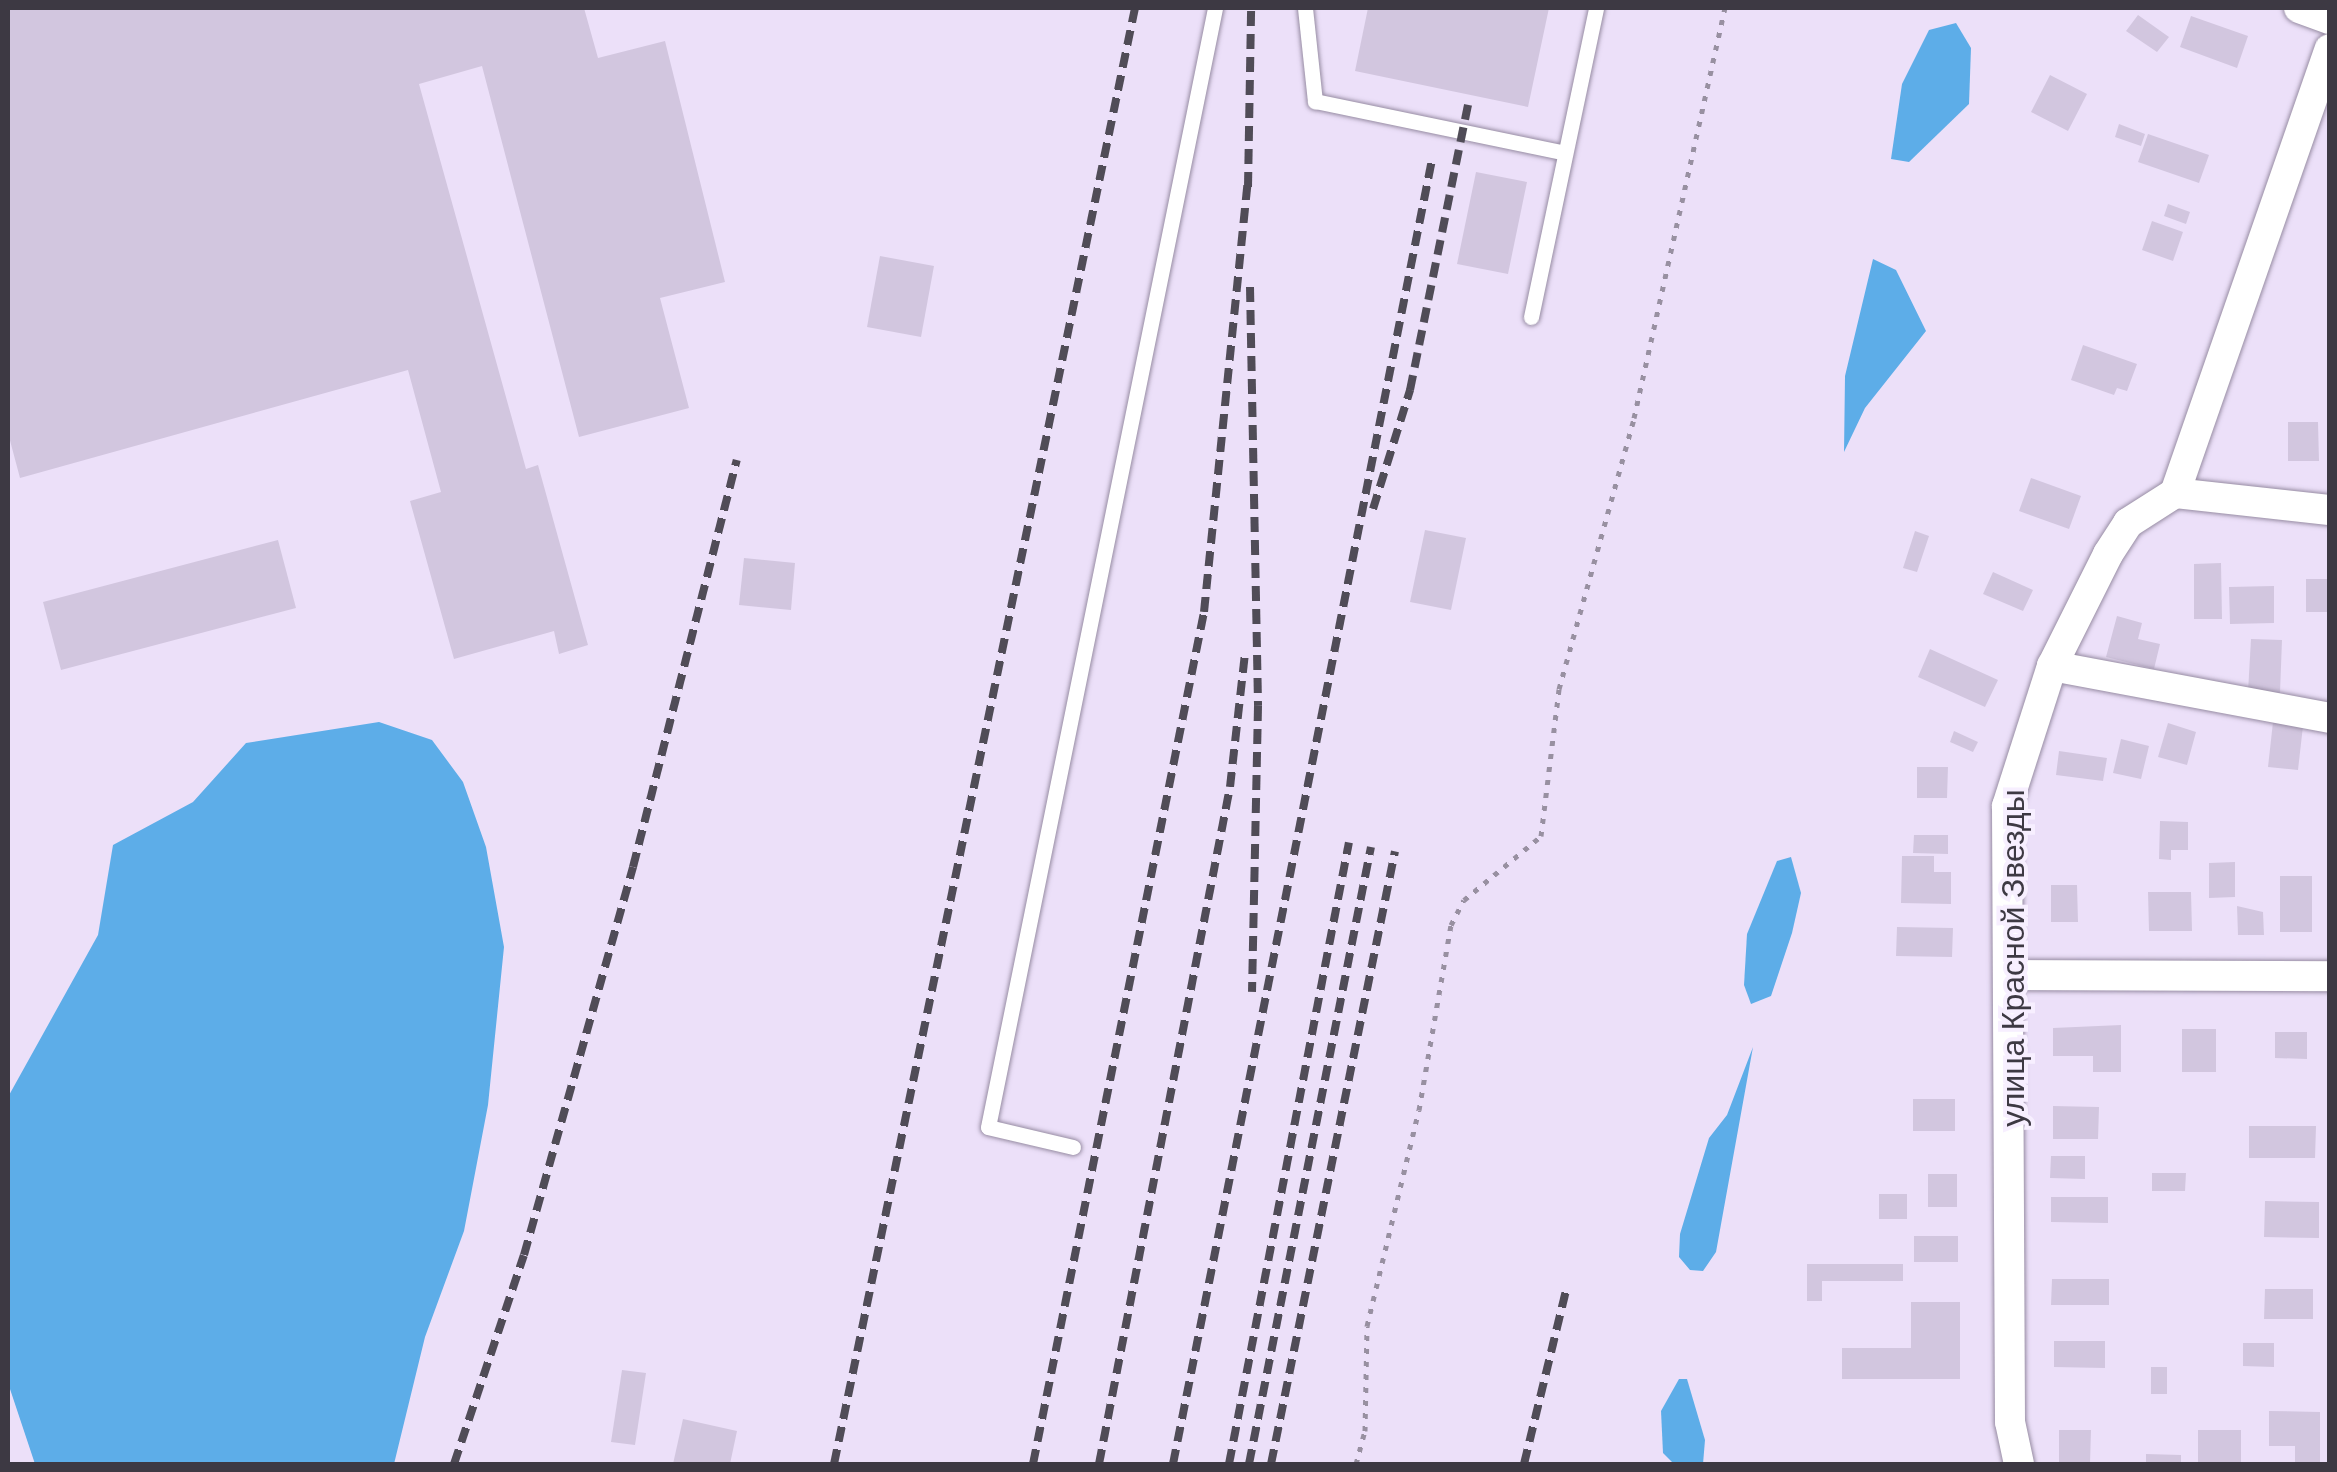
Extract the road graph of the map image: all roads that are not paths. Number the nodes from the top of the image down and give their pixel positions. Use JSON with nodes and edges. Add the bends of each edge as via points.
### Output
{"nodes":[{"id":1,"x":1215,"y":8,"type":"edge"},
{"id":2,"x":1305,"y":8,"type":"edge"},
{"id":3,"x":1596,"y":8,"type":"edge"},
{"id":4,"x":2299,"y":8,"type":"edge"},
{"id":5,"x":2330,"y":19,"type":"edge"},
{"id":6,"x":2330,"y":48,"type":"edge"},
{"id":7,"x":1565,"y":153,"type":"junction"},
{"id":8,"x":1531,"y":317,"type":"dead end"},
{"id":9,"x":2175,"y":493,"type":"junction"},
{"id":10,"x":2330,"y":510,"type":"edge"},
{"id":11,"x":2052,"y":666,"type":"junction"},
{"id":12,"x":2330,"y":718,"type":"edge"},
{"id":13,"x":2013,"y":975,"type":"junction"},
{"id":14,"x":2330,"y":976,"type":"edge"},
{"id":15,"x":1073,"y":1147,"type":"dead end"},
{"id":16,"x":2020,"y":1464,"type":"edge"}],
"edges":[{"from":1,"to":15,"type":"lane","via":[[988,1127]]},
{"from":2,"to":7,"type":"lane","via":[[1316,101]]},
{"from":3,"to":7,"type":"lane"},
{"from":4,"to":5,"type":"street"},
{"from":6,"to":9,"type":"street"},
{"from":7,"to":8,"type":"lane"},
{"from":9,"to":10,"type":"street"},
{"from":9,"to":11,"type":"street","name":"улица Красной Звезды","via":[[2128,523]]},
{"from":11,"to":12,"type":"street"},
{"from":11,"to":13,"type":"street","name":"улица Красной Звезды","via":[[2007,806]]},
{"from":13,"to":14,"type":"street"},
{"from":13,"to":16,"type":"street","name":"улица Красной Звезды","via":[[2010,1422]]}]}
